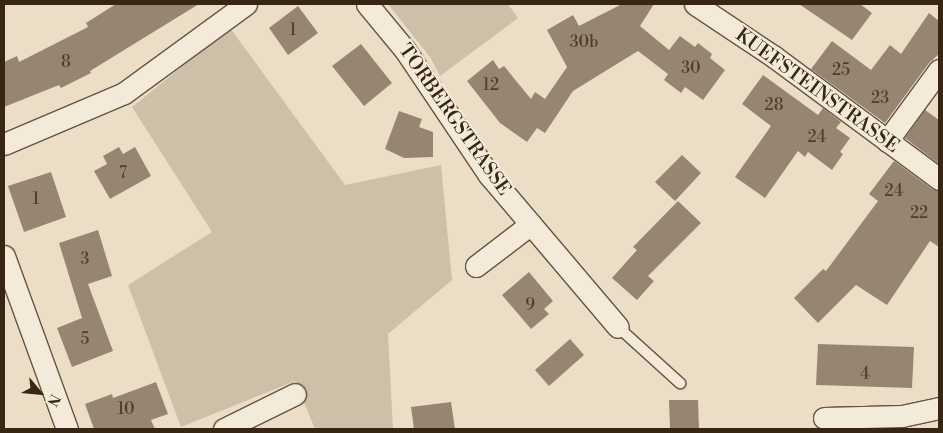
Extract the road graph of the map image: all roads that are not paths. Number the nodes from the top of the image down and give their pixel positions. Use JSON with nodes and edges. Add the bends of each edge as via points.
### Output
{"nodes":[{"id":1,"x":246,"y":4,"type":"edge"},
{"id":2,"x":367,"y":4,"type":"edge"},
{"id":3,"x":695,"y":4,"type":"edge"},
{"id":4,"x":939,"y":70,"type":"edge"},
{"id":5,"x":887,"y":141,"type":"junction"},
{"id":6,"x":4,"y":144,"type":"edge"},
{"id":7,"x":939,"y":180,"type":"edge"},
{"id":8,"x":531,"y":224,"type":"junction"},
{"id":9,"x":4,"y":256,"type":"edge"},
{"id":10,"x":476,"y":266,"type":"dead end"},
{"id":11,"x":618,"y":327,"type":"joint"},
{"id":12,"x":680,"y":383,"type":"dead end"},
{"id":13,"x":295,"y":394,"type":"dead end"},
{"id":14,"x":939,"y":408,"type":"edge"},
{"id":15,"x":824,"y":418,"type":"dead end"},
{"id":16,"x":67,"y":429,"type":"edge"},
{"id":17,"x":224,"y":429,"type":"edge"}],
"edges":[{"from":1,"to":6,"type":"street","via":[[124,93]]},
{"from":2,"to":8,"type":"street","name":"TORBERGSTRASSE","via":[[405,50],[489,175]]},
{"from":3,"to":5,"type":"street","name":"KUEFSTEINSTRASSE","via":[[773,56]]},
{"from":4,"to":5,"type":"street"},
{"from":5,"to":7,"type":"street","name":"KUEFSTEINSTRASSE"},
{"from":8,"to":10,"type":"street"},
{"from":8,"to":11,"type":"street","name":"TORBERGSTRASSE"},
{"from":9,"to":16,"type":"street"},
{"from":11,"to":12,"type":"lane"},
{"from":13,"to":17,"type":"street"},
{"from":14,"to":15,"type":"street","via":[[902,416]]}]}
